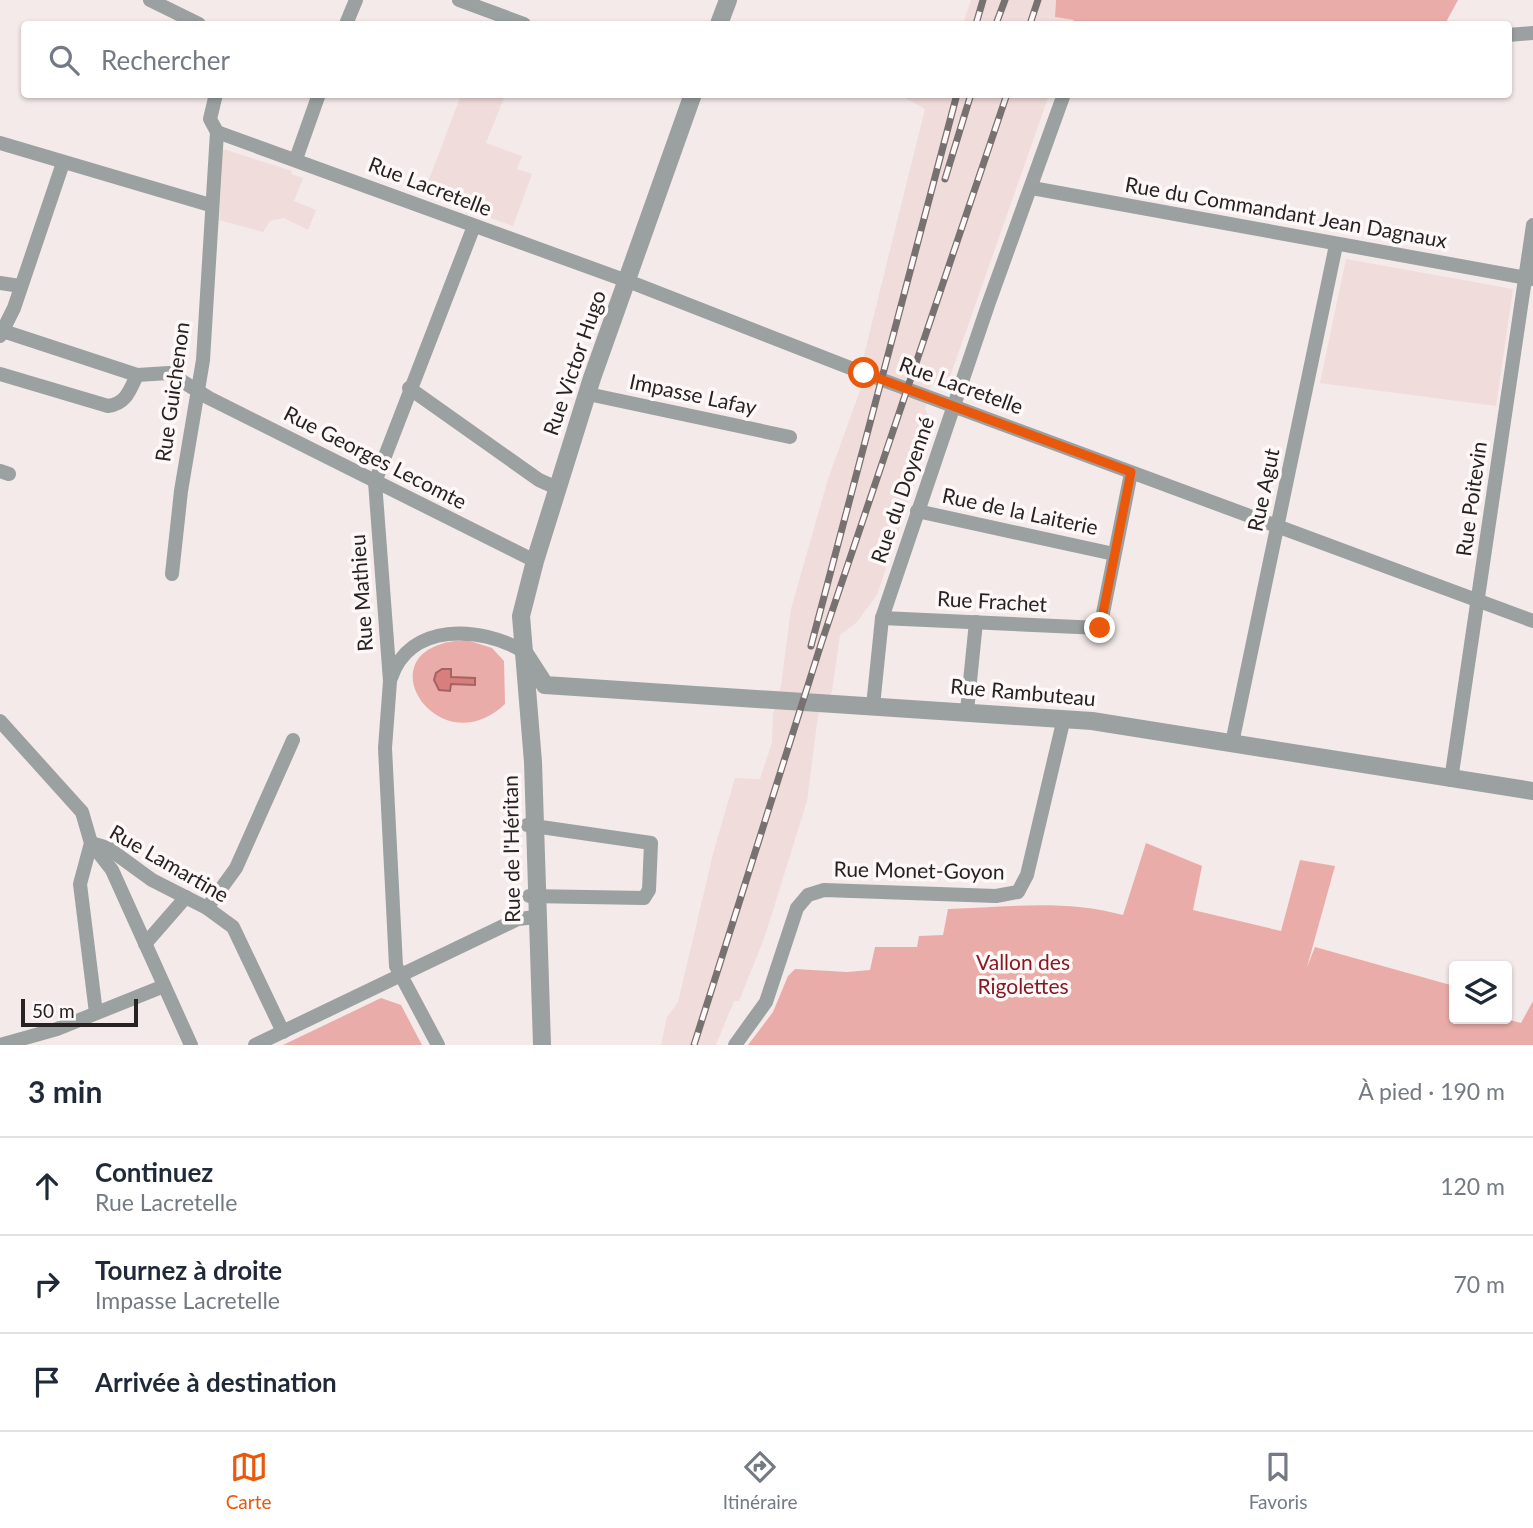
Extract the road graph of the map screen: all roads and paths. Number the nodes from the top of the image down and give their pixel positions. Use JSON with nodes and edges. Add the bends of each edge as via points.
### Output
{"nodes":[{"id":1,"x":356,"y":0,"type":"edge"},
{"id":2,"x":459,"y":0,"type":"edge"},
{"id":3,"x":728,"y":0,"type":"edge"},
{"id":4,"x":150,"y":1,"type":"edge"},
{"id":5,"x":193,"y":21,"type":"edge"},
{"id":6,"x":347,"y":21,"type":"edge"},
{"id":7,"x":516,"y":21,"type":"edge"},
{"id":8,"x":720,"y":21,"type":"edge"},
{"id":9,"x":1533,"y":33,"type":"edge"},
{"id":10,"x":1512,"y":35,"type":"edge"},
{"id":11,"x":215,"y":98,"type":"edge"},
{"id":12,"x":318,"y":98,"type":"edge"},
{"id":13,"x":692,"y":98,"type":"edge"},
{"id":14,"x":1063,"y":98,"type":"edge"},
{"id":15,"x":217,"y":132,"type":"junction"},
{"id":16,"x":0,"y":143,"type":"edge"},
{"id":17,"x":296,"y":159,"type":"junction"},
{"id":18,"x":63,"y":163,"type":"junction"},
{"id":19,"x":1032,"y":188,"type":"junction"},
{"id":20,"x":210,"y":205,"type":"junction"},
{"id":21,"x":1533,"y":225,"type":"edge"},
{"id":22,"x":474,"y":226,"type":"junction"},
{"id":23,"x":1336,"y":245,"type":"junction"},
{"id":24,"x":1529,"y":278,"type":"edge"},
{"id":25,"x":627,"y":281,"type":"junction"},
{"id":26,"x":0,"y":283,"type":"edge"},
{"id":27,"x":20,"y":286,"type":"junction"},
{"id":28,"x":1,"y":333,"type":"edge"},
{"id":29,"x":0,"y":374,"type":"edge"},
{"id":30,"x":137,"y":375,"type":"junction"},
{"id":31,"x":409,"y":388,"type":"junction"},
{"id":32,"x":198,"y":391,"type":"junction"},
{"id":33,"x":588,"y":394,"type":"junction"},
{"id":34,"x":954,"y":406,"type":"junction"},
{"id":35,"x":790,"y":437,"type":"dead end"},
{"id":36,"x":1131,"y":472,"type":"junction"},
{"id":37,"x":375,"y":482,"type":"junction"},
{"id":38,"x":557,"y":488,"type":"junction"},
{"id":39,"x":918,"y":512,"type":"junction"},
{"id":40,"x":1279,"y":525,"type":"junction"},
{"id":41,"x":1114,"y":554,"type":"junction"},
{"id":42,"x":535,"y":561,"type":"junction"},
{"id":43,"x":172,"y":574,"type":"dead end"},
{"id":44,"x":1478,"y":600,"type":"junction"},
{"id":45,"x":883,"y":618,"type":"junction"},
{"id":46,"x":1533,"y":621,"type":"edge"},
{"id":47,"x":976,"y":622,"type":"junction"},
{"id":48,"x":523,"y":651,"type":"junction"},
{"id":49,"x":390,"y":681,"type":"junction"},
{"id":50,"x":873,"y":706,"type":"junction"},
{"id":51,"x":967,"y":711,"type":"junction"},
{"id":52,"x":398,"y":718,"type":"dead end"},
{"id":53,"x":1063,"y":719,"type":"junction"},
{"id":54,"x":0,"y":721,"type":"edge"},
{"id":55,"x":293,"y":740,"type":"dead end"},
{"id":56,"x":1232,"y":743,"type":"junction"},
{"id":57,"x":1451,"y":780,"type":"junction"},
{"id":58,"x":1533,"y":791,"type":"edge"},
{"id":59,"x":530,"y":826,"type":"junction"},
{"id":60,"x":91,"y":843,"type":"junction"},
{"id":61,"x":532,"y":896,"type":"junction"},
{"id":62,"x":186,"y":897,"type":"junction"},
{"id":63,"x":207,"y":908,"type":"junction"},
{"id":64,"x":536,"y":916,"type":"junction"},
{"id":65,"x":145,"y":944,"type":"junction"},
{"id":66,"x":400,"y":974,"type":"junction"},
{"id":67,"x":164,"y":986,"type":"junction"},
{"id":68,"x":96,"y":1013,"type":"junction"},
{"id":69,"x":283,"y":1032,"type":"junction"},
{"id":70,"x":25,"y":1043,"type":"edge"},
{"id":71,"x":0,"y":1045,"type":"edge"},
{"id":72,"x":191,"y":1045,"type":"edge"},
{"id":73,"x":255,"y":1045,"type":"edge"},
{"id":74,"x":438,"y":1045,"type":"edge"},
{"id":75,"x":542,"y":1045,"type":"edge"},
{"id":76,"x":735,"y":1045,"type":"edge"}],
"edges":[{"from":1,"to":6,"type":"street"},
{"from":2,"to":7,"type":"street"},
{"from":3,"to":8,"type":"street"},
{"from":4,"to":5,"type":"street"},
{"from":9,"to":10,"type":"street"},
{"from":11,"to":15,"type":"street","name":"Rue Guichenon","via":[[210,119]]},
{"from":12,"to":17,"type":"street"},
{"from":13,"to":25,"type":"street","name":"Rue Victor Hugo"},
{"from":14,"to":19,"type":"street","name":"Rue du Doyenné"},
{"from":15,"to":17,"type":"street","name":"Rue Lacretelle"},
{"from":15,"to":20,"type":"street","name":"Rue Guichenon"},
{"from":16,"to":18,"type":"street"},
{"from":17,"to":22,"type":"street","name":"Rue Lacretelle"},
{"from":18,"to":20,"type":"street"},
{"from":18,"to":27,"type":"street"},
{"from":19,"to":23,"type":"street","name":"Rue du Commandant Jean Dagnaux"},
{"from":19,"to":34,"type":"street","name":"Rue du Doyenné"},
{"from":20,"to":32,"type":"street","name":"Rue Guichenon"},
{"from":21,"to":24,"type":"street","name":"Rue Poitevin"},
{"from":22,"to":25,"type":"street","name":"Rue Lacretelle"},
{"from":22,"to":31,"type":"street","name":"Rue Mathieu"},
{"from":23,"to":24,"type":"street","name":"Rue du Commandant Jean Dagnaux"},
{"from":23,"to":40,"type":"street","name":"Rue Agut"},
{"from":24,"to":44,"type":"street","name":"Rue Poitevin"},
{"from":25,"to":33,"type":"street","name":"Rue Victor Hugo"},
{"from":25,"to":34,"type":"street","name":"Rue Lacretelle"},
{"from":26,"to":27,"type":"street"},
{"from":27,"to":28,"type":"street"},
{"from":28,"to":30,"type":"street"},
{"from":29,"to":30,"type":"street","via":[[108,406],[127,397]]},
{"from":30,"to":32,"type":"street","name":"Rue Georges Lecomte","via":[[169,373]]},
{"from":31,"to":37,"type":"street","name":"Rue Mathieu"},
{"from":31,"to":38,"type":"street"},
{"from":32,"to":37,"type":"street","name":"Rue Georges Lecomte"},
{"from":32,"to":43,"type":"street","name":"Rue Guichenon"},
{"from":33,"to":35,"type":"street","name":"Impasse Lafay"},
{"from":33,"to":38,"type":"street","name":"Rue Victor Hugo"},
{"from":34,"to":36,"type":"street","name":"Rue Lacretelle"},
{"from":34,"to":39,"type":"street","name":"Rue du Doyenné"},
{"from":36,"to":40,"type":"street","name":"Rue Lacretelle"},
{"from":36,"to":41,"type":"street"},
{"from":37,"to":42,"type":"street","name":"Rue Georges Lecomte"},
{"from":37,"to":49,"type":"street","name":"Rue Mathieu"},
{"from":38,"to":42,"type":"street","name":"Rue Victor Hugo"},
{"from":39,"to":41,"type":"street","name":"Rue de la Laiterie"},
{"from":39,"to":45,"type":"street","name":"Rue du Doyenné"},
{"from":40,"to":44,"type":"street","name":"Rue Lacretelle"},
{"from":40,"to":56,"type":"street","name":"Rue Agut"},
{"from":41,"to":47,"type":"street","name":"Rue Frachet","via":[[1100,628]]},
{"from":42,"to":48,"type":"street","name":"Rue Victor Hugo","via":[[522,616]]},
{"from":44,"to":46,"type":"street","name":"Rue Lacretelle"},
{"from":44,"to":57,"type":"street","name":"Rue Poitevin"},
{"from":45,"to":47,"type":"street","name":"Rue Frachet"},
{"from":45,"to":50,"type":"street","name":"Rue du Doyenné"},
{"from":47,"to":51,"type":"street"},
{"from":48,"to":49,"type":"street","via":[[492,636],[441,634],[411,646]]},
{"from":48,"to":50,"type":"street","name":"Rue Rambuteau","via":[[545,685]]},
{"from":48,"to":59,"type":"street","name":"Rue de l'Héritan","via":[[531,750]]},
{"from":49,"to":52,"type":"street"},
{"from":49,"to":66,"type":"street","name":"Rue Mathieu","via":[[385,748]]},
{"from":50,"to":51,"type":"street","name":"Rue Rambuteau"},
{"from":51,"to":53,"type":"street","name":"Rue Rambuteau"},
{"from":53,"to":56,"type":"street","name":"Rue Rambuteau"},
{"from":53,"to":76,"type":"street","name":"Rue Monet-Goyon","via":[[1027,875],[1018,892],[996,896],[824,890],[808,895],[797,908],[766,1002]]},
{"from":54,"to":60,"type":"street","name":"Rue Lamartine","via":[[82,812]]},
{"from":55,"to":63,"type":"street","via":[[236,867]]},
{"from":56,"to":57,"type":"street","name":"Rue Rambuteau"},
{"from":57,"to":58,"type":"street","name":"Rue Rambuteau"},
{"from":59,"to":61,"type":"street","name":"Rue de l'Héritan"},
{"from":59,"to":61,"type":"street","via":[[651,843],[645,898]]},
{"from":60,"to":62,"type":"street","name":"Rue Lamartine","via":[[108,848],[152,880]]},
{"from":60,"to":65,"type":"street","via":[[112,870]]},
{"from":60,"to":68,"type":"street","name":"Rue Lamartine","via":[[80,884]]},
{"from":61,"to":64,"type":"street","name":"Rue de l'Héritan"},
{"from":62,"to":63,"type":"street","name":"Rue Lamartine"},
{"from":62,"to":65,"type":"street"},
{"from":63,"to":69,"type":"street","name":"Rue Lamartine","via":[[233,927]]},
{"from":64,"to":66,"type":"street","via":[[518,919]]},
{"from":64,"to":75,"type":"street","name":"Rue de l'Héritan"},
{"from":65,"to":67,"type":"street"},
{"from":66,"to":69,"type":"street"},
{"from":66,"to":74,"type":"street","name":"Rue Mathieu"},
{"from":67,"to":68,"type":"street"},
{"from":67,"to":72,"type":"street"},
{"from":68,"to":70,"type":"street"},
{"from":69,"to":73,"type":"street"},
{"from":70,"to":71,"type":"street"}]}
